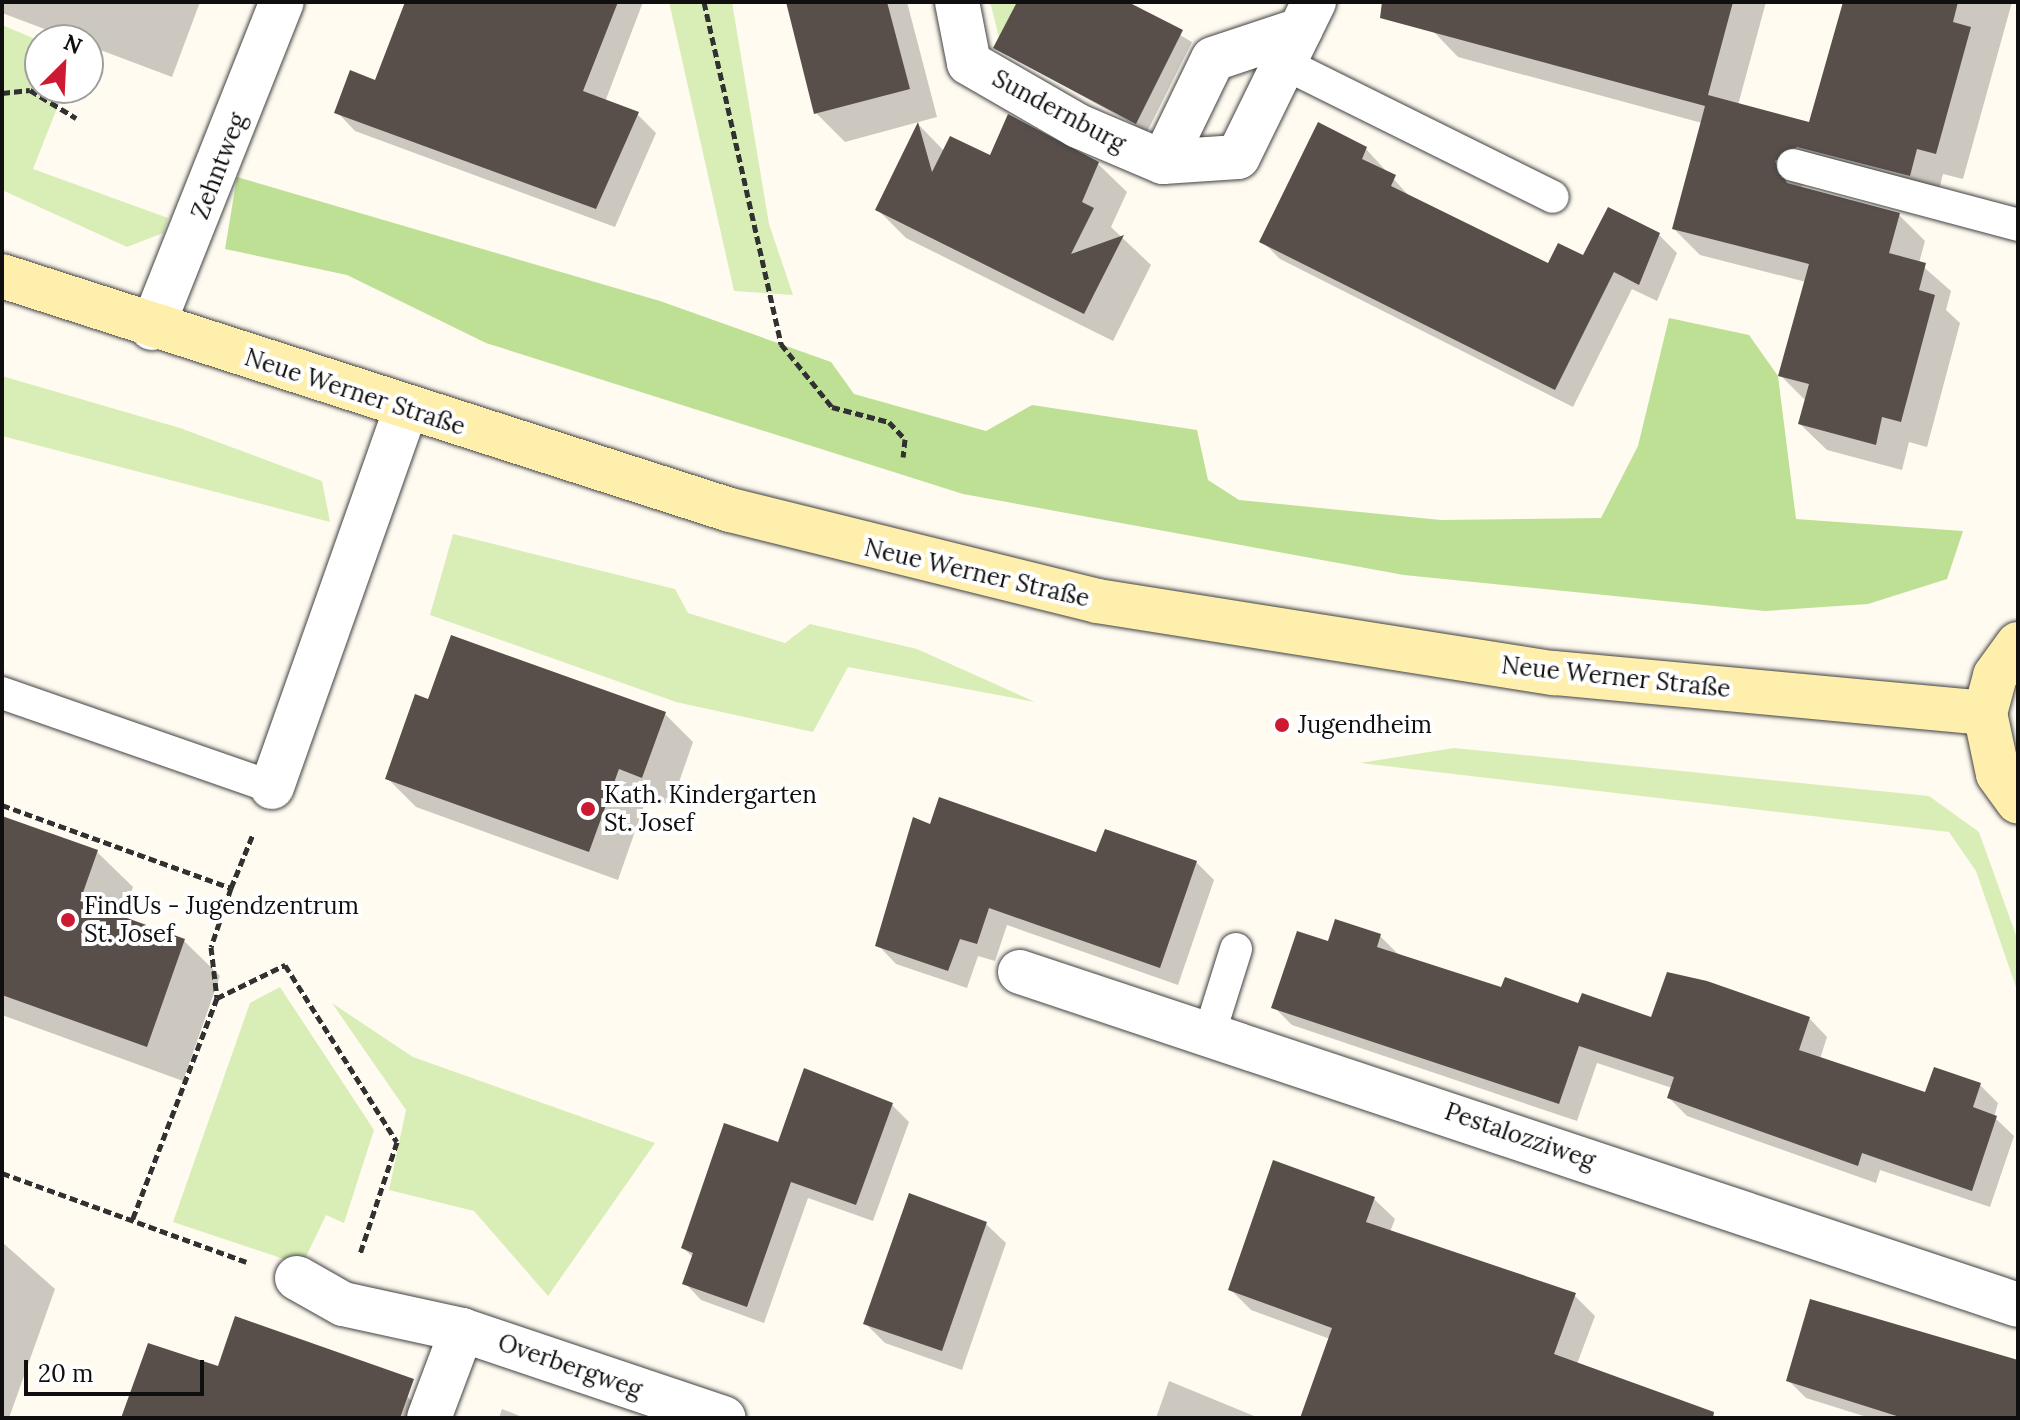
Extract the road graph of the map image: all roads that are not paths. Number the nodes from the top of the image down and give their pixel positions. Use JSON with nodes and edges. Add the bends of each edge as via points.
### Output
{"nodes":[{"id":1,"x":282,"y":2,"type":"edge"},
{"id":2,"x":957,"y":2,"type":"edge"},
{"id":3,"x":1299,"y":32,"type":"edge"},
{"id":4,"x":1163,"y":162,"type":"junction"},
{"id":5,"x":1793,"y":165,"type":"dead end"},
{"id":6,"x":1553,"y":197,"type":"dead end"},
{"id":7,"x":2018,"y":225,"type":"edge"},
{"id":8,"x":2,"y":276,"type":"edge"},
{"id":9,"x":152,"y":328,"type":"junction"},
{"id":10,"x":406,"y":408,"type":"junction"},
{"id":11,"x":2018,"y":644,"type":"edge"},
{"id":12,"x":2,"y":693,"type":"edge"},
{"id":13,"x":1985,"y":713,"type":"junction"},
{"id":14,"x":272,"y":787,"type":"joint"},
{"id":15,"x":2018,"y":802,"type":"edge"},
{"id":16,"x":1236,"y":949,"type":"dead end"},
{"id":17,"x":1020,"y":972,"type":"dead end"},
{"id":18,"x":1210,"y":1032,"type":"junction"},
{"id":19,"x":297,"y":1278,"type":"road end"},
{"id":20,"x":2018,"y":1305,"type":"edge"},
{"id":21,"x":462,"y":1330,"type":"junction"},
{"id":22,"x":429,"y":1418,"type":"edge"},
{"id":23,"x":724,"y":1418,"type":"edge"}],
"edges":[{"from":1,"to":9,"type":"street","name":"Zehntweg"},
{"from":2,"to":4,"type":"street","name":"Sundernburg","via":[[969,63],[1078,126]]},
{"from":3,"to":4,"type":"street","via":[[1213,59]]},
{"from":3,"to":4,"type":"street","name":"Sundernburg","via":[[1238,157]]},
{"from":3,"to":6,"type":"lane"},
{"from":5,"to":7,"type":"lane"},
{"from":8,"to":9,"type":"main road","name":"Neue Werner Straße"},
{"from":9,"to":10,"type":"main road","name":"Neue Werner Straße"},
{"from":10,"to":13,"type":"main road","name":"Neue Werner Straße","via":[[730,510],[1097,601],[1554,673]]},
{"from":10,"to":14,"type":"street"},
{"from":11,"to":13,"type":"main road","via":[[1995,676]]},
{"from":12,"to":14,"type":"lane"},
{"from":13,"to":15,"type":"main road","via":[[1998,774]]},
{"from":16,"to":18,"type":"lane"},
{"from":17,"to":18,"type":"street","name":"Pestalozziweg"},
{"from":18,"to":20,"type":"street","name":"Pestalozziweg"},
{"from":19,"to":21,"type":"street","name":"Overbergweg","via":[[343,1304]]},
{"from":21,"to":22,"type":"street"},
{"from":21,"to":23,"type":"street","name":"Overbergweg"}]}
